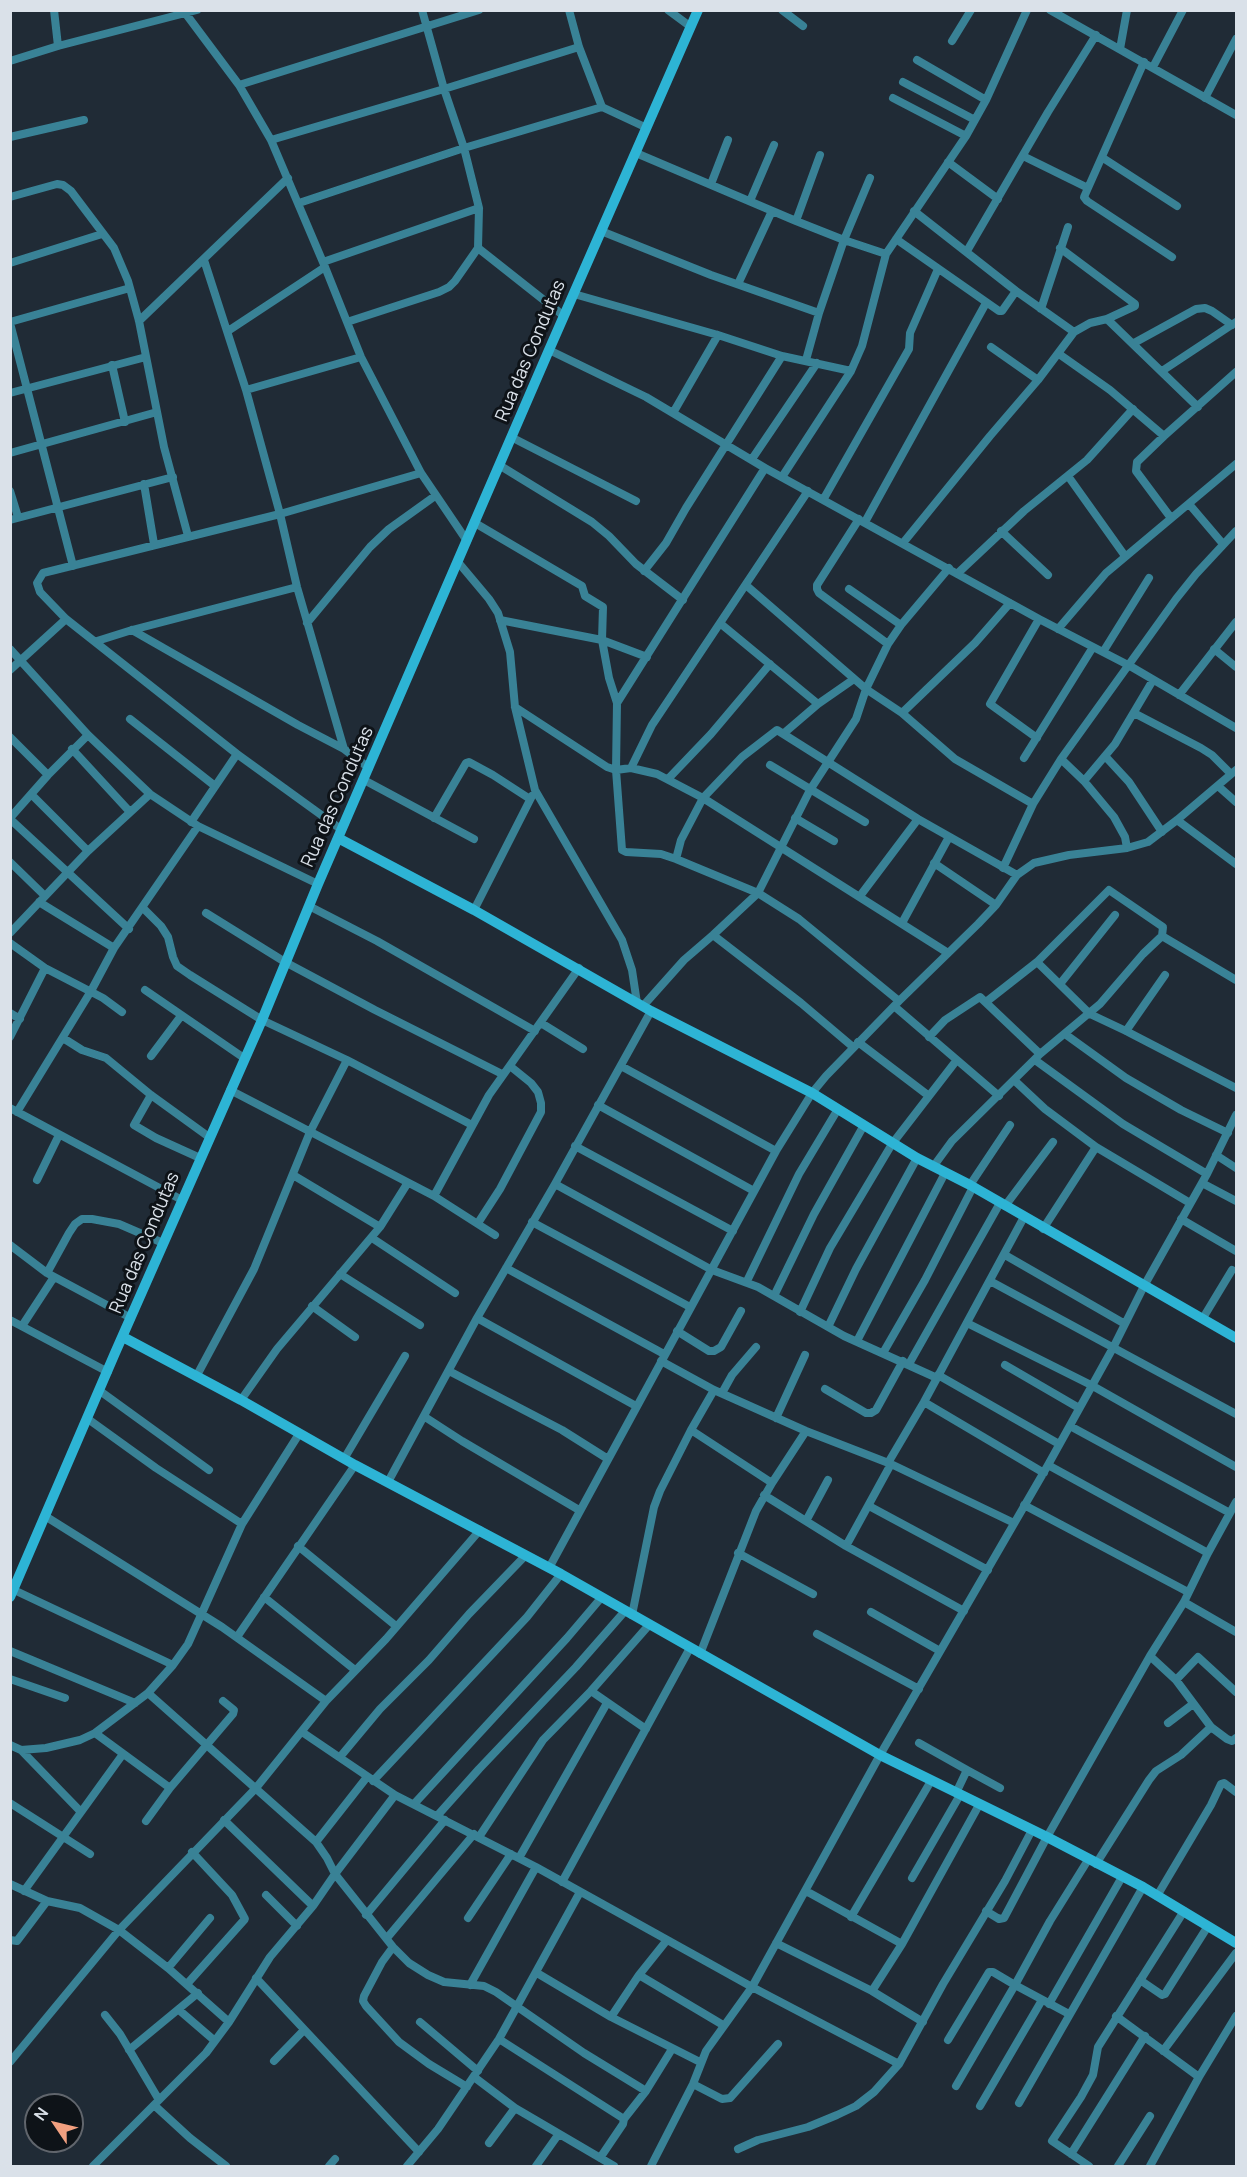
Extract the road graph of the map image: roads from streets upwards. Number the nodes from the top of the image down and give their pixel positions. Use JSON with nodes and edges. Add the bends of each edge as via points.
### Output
{"nodes":[{"id":1,"x":54,"y":10,"type":"edge"},
{"id":2,"x":160,"y":10,"type":"edge"},
{"id":3,"x":197,"y":10,"type":"edge"},
{"id":4,"x":422,"y":10,"type":"edge"},
{"id":5,"x":479,"y":10,"type":"edge"},
{"id":6,"x":569,"y":10,"type":"edge"},
{"id":7,"x":668,"y":10,"type":"edge"},
{"id":8,"x":698,"y":10,"type":"edge"},
{"id":9,"x":782,"y":10,"type":"edge"},
{"id":10,"x":971,"y":10,"type":"edge"},
{"id":11,"x":1026,"y":10,"type":"edge"},
{"id":12,"x":1050,"y":10,"type":"edge"},
{"id":13,"x":1127,"y":10,"type":"edge"},
{"id":14,"x":1183,"y":10,"type":"edge"},
{"id":15,"x":186,"y":14,"type":"junction"},
{"id":16,"x":165,"y":19,"type":"junction"},
{"id":17,"x":803,"y":26,"type":"dead end"},
{"id":18,"x":427,"y":27,"type":"junction"},
{"id":19,"x":691,"y":27,"type":"junction"},
{"id":20,"x":1096,"y":35,"type":"junction"},
{"id":21,"x":1236,"y":39,"type":"edge"},
{"id":22,"x":952,"y":41,"type":"dead end"},
{"id":23,"x":58,"y":46,"type":"junction"},
{"id":24,"x":579,"y":47,"type":"junction"},
{"id":25,"x":1120,"y":49,"type":"junction"},
{"id":26,"x":917,"y":60,"type":"dead end"},
{"id":27,"x":10,"y":61,"type":"edge"},
{"id":28,"x":1144,"y":62,"type":"junction"},
{"id":29,"x":1153,"y":67,"type":"junction"},
{"id":30,"x":903,"y":82,"type":"dead end"},
{"id":31,"x":239,"y":85,"type":"junction"},
{"id":32,"x":444,"y":89,"type":"junction"},
{"id":33,"x":893,"y":98,"type":"dead end"},
{"id":34,"x":1205,"y":98,"type":"junction"},
{"id":35,"x":986,"y":100,"type":"junction"},
{"id":36,"x":602,"y":107,"type":"junction"},
{"id":37,"x":1236,"y":115,"type":"edge"},
{"id":38,"x":84,"y":120,"type":"dead end"},
{"id":39,"x":975,"y":120,"type":"junction"},
{"id":40,"x":647,"y":128,"type":"junction"},
{"id":41,"x":966,"y":136,"type":"junction"},
{"id":42,"x":10,"y":137,"type":"edge"},
{"id":43,"x":271,"y":140,"type":"junction"},
{"id":44,"x":728,"y":140,"type":"dead end"},
{"id":45,"x":774,"y":145,"type":"dead end"},
{"id":46,"x":464,"y":148,"type":"junction"},
{"id":47,"x":636,"y":153,"type":"junction"},
{"id":48,"x":820,"y":155,"type":"dead end"},
{"id":49,"x":1023,"y":156,"type":"junction"},
{"id":50,"x":1103,"y":158,"type":"junction"},
{"id":51,"x":948,"y":162,"type":"junction"},
{"id":52,"x":288,"y":178,"type":"junction"},
{"id":53,"x":870,"y":178,"type":"dead end"},
{"id":54,"x":711,"y":184,"type":"junction"},
{"id":55,"x":1088,"y":188,"type":"junction"},
{"id":56,"x":10,"y":196,"type":"edge"},
{"id":57,"x":998,"y":199,"type":"junction"},
{"id":58,"x":750,"y":201,"type":"junction"},
{"id":59,"x":299,"y":203,"type":"junction"},
{"id":60,"x":1177,"y":207,"type":"dead end"},
{"id":61,"x":479,"y":208,"type":"junction"},
{"id":62,"x":771,"y":211,"type":"junction"},
{"id":63,"x":914,"y":211,"type":"junction"},
{"id":64,"x":796,"y":221,"type":"junction"},
{"id":65,"x":1068,"y":227,"type":"dead end"},
{"id":66,"x":601,"y":231,"type":"junction"},
{"id":67,"x":102,"y":234,"type":"junction"},
{"id":68,"x":844,"y":240,"type":"junction"},
{"id":69,"x":896,"y":240,"type":"junction"},
{"id":70,"x":478,"y":248,"type":"junction"},
{"id":71,"x":1060,"y":248,"type":"junction"},
{"id":72,"x":967,"y":251,"type":"junction"},
{"id":73,"x":886,"y":254,"type":"junction"},
{"id":74,"x":1172,"y":257,"type":"dead end"},
{"id":75,"x":204,"y":260,"type":"junction"},
{"id":76,"x":10,"y":263,"type":"edge"},
{"id":77,"x":324,"y":264,"type":"junction"},
{"id":78,"x":938,"y":269,"type":"junction"},
{"id":79,"x":738,"y":285,"type":"junction"},
{"id":80,"x":130,"y":288,"type":"junction"},
{"id":81,"x":1016,"y":291,"type":"junction"},
{"id":82,"x":574,"y":294,"type":"junction"},
{"id":83,"x":986,"y":303,"type":"junction"},
{"id":84,"x":1041,"y":309,"type":"junction"},
{"id":85,"x":819,"y":313,"type":"junction"},
{"id":86,"x":564,"y":316,"type":"junction"},
{"id":87,"x":1107,"y":319,"type":"junction"},
{"id":88,"x":139,"y":321,"type":"junction"},
{"id":89,"x":347,"y":322,"type":"junction"},
{"id":90,"x":10,"y":323,"type":"edge"},
{"id":91,"x":1234,"y":324,"type":"edge"},
{"id":92,"x":228,"y":331,"type":"junction"},
{"id":93,"x":1074,"y":332,"type":"junction"},
{"id":94,"x":718,"y":335,"type":"junction"},
{"id":95,"x":1134,"y":343,"type":"junction"},
{"id":96,"x":991,"y":347,"type":"dead end"},
{"id":97,"x":549,"y":350,"type":"junction"},
{"id":98,"x":1059,"y":354,"type":"junction"},
{"id":99,"x":782,"y":356,"type":"junction"},
{"id":100,"x":146,"y":357,"type":"junction"},
{"id":101,"x":361,"y":357,"type":"junction"},
{"id":102,"x":15,"y":360,"type":"edge"},
{"id":103,"x":806,"y":360,"type":"junction"},
{"id":104,"x":817,"y":363,"type":"junction"},
{"id":105,"x":112,"y":365,"type":"junction"},
{"id":106,"x":851,"y":371,"type":"junction"},
{"id":107,"x":1162,"y":371,"type":"junction"},
{"id":108,"x":1236,"y":372,"type":"edge"},
{"id":109,"x":1038,"y":380,"type":"junction"},
{"id":110,"x":27,"y":388,"type":"junction"},
{"id":111,"x":246,"y":390,"type":"junction"},
{"id":112,"x":10,"y":393,"type":"edge"},
{"id":113,"x":1198,"y":407,"type":"junction"},
{"id":114,"x":1133,"y":409,"type":"junction"},
{"id":115,"x":157,"y":412,"type":"junction"},
{"id":116,"x":673,"y":413,"type":"junction"},
{"id":117,"x":125,"y":422,"type":"junction"},
{"id":118,"x":1164,"y":436,"type":"junction"},
{"id":119,"x":512,"y":437,"type":"junction"},
{"id":120,"x":43,"y":444,"type":"junction"},
{"id":121,"x":726,"y":444,"type":"junction"},
{"id":122,"x":10,"y":453,"type":"edge"},
{"id":123,"x":752,"y":459,"type":"junction"},
{"id":124,"x":1236,"y":464,"type":"edge"},
{"id":125,"x":499,"y":465,"type":"junction"},
{"id":126,"x":765,"y":468,"type":"junction"},
{"id":127,"x":421,"y":473,"type":"junction"},
{"id":128,"x":1068,"y":476,"type":"junction"},
{"id":129,"x":173,"y":477,"type":"junction"},
{"id":130,"x":782,"y":477,"type":"junction"},
{"id":131,"x":144,"y":484,"type":"junction"},
{"id":132,"x":10,"y":491,"type":"edge"},
{"id":133,"x":808,"y":492,"type":"junction"},
{"id":134,"x":435,"y":495,"type":"junction"},
{"id":135,"x":823,"y":500,"type":"junction"},
{"id":136,"x":636,"y":501,"type":"dead end"},
{"id":137,"x":1189,"y":504,"type":"junction"},
{"id":138,"x":58,"y":506,"type":"junction"},
{"id":139,"x":280,"y":514,"type":"junction"},
{"id":140,"x":1171,"y":518,"type":"junction"},
{"id":141,"x":14,"y":519,"type":"edge"},
{"id":142,"x":862,"y":521,"type":"junction"},
{"id":143,"x":475,"y":523,"type":"junction"},
{"id":144,"x":1001,"y":531,"type":"junction"},
{"id":145,"x":1236,"y":531,"type":"edge"},
{"id":146,"x":188,"y":536,"type":"junction"},
{"id":147,"x":467,"y":540,"type":"junction"},
{"id":148,"x":903,"y":543,"type":"junction"},
{"id":149,"x":154,"y":544,"type":"junction"},
{"id":150,"x":1223,"y":544,"type":"junction"},
{"id":151,"x":1125,"y":556,"type":"junction"},
{"id":152,"x":458,"y":562,"type":"junction"},
{"id":153,"x":73,"y":566,"type":"junction"},
{"id":154,"x":949,"y":568,"type":"junction"},
{"id":155,"x":644,"y":571,"type":"junction"},
{"id":156,"x":958,"y":573,"type":"junction"},
{"id":157,"x":1047,"y":575,"type":"dead end"},
{"id":158,"x":1149,"y":578,"type":"dead end"},
{"id":159,"x":747,"y":586,"type":"junction"},
{"id":160,"x":297,"y":587,"type":"junction"},
{"id":161,"x":849,"y":589,"type":"dead end"},
{"id":162,"x":682,"y":600,"type":"junction"},
{"id":163,"x":1010,"y":603,"type":"junction"},
{"id":164,"x":66,"y":619,"type":"junction"},
{"id":165,"x":1039,"y":619,"type":"junction"},
{"id":166,"x":500,"y":620,"type":"junction"},
{"id":167,"x":1236,"y":622,"type":"edge"},
{"id":168,"x":307,"y":623,"type":"junction"},
{"id":169,"x":721,"y":624,"type":"junction"},
{"id":170,"x":901,"y":625,"type":"junction"},
{"id":171,"x":1058,"y":629,"type":"junction"},
{"id":172,"x":132,"y":630,"type":"junction"},
{"id":173,"x":602,"y":640,"type":"junction"},
{"id":174,"x":97,"y":641,"type":"junction"},
{"id":175,"x":888,"y":644,"type":"junction"},
{"id":176,"x":1093,"y":647,"type":"junction"},
{"id":177,"x":10,"y":649,"type":"edge"},
{"id":178,"x":1214,"y":649,"type":"junction"},
{"id":179,"x":1103,"y":652,"type":"junction"},
{"id":180,"x":647,"y":657,"type":"junction"},
{"id":181,"x":21,"y":661,"type":"junction"},
{"id":182,"x":770,"y":664,"type":"junction"},
{"id":183,"x":1130,"y":666,"type":"junction"},
{"id":184,"x":1236,"y":667,"type":"edge"},
{"id":185,"x":10,"y":670,"type":"edge"},
{"id":186,"x":854,"y":679,"type":"junction"},
{"id":187,"x":1153,"y":680,"type":"junction"},
{"id":188,"x":866,"y":689,"type":"junction"},
{"id":189,"x":1179,"y":695,"type":"junction"},
{"id":190,"x":617,"y":703,"type":"junction"},
{"id":191,"x":818,"y":704,"type":"junction"},
{"id":192,"x":515,"y":706,"type":"junction"},
{"id":193,"x":902,"y":713,"type":"junction"},
{"id":194,"x":1134,"y":713,"type":"junction"},
{"id":195,"x":130,"y":719,"type":"dead end"},
{"id":196,"x":1235,"y":726,"type":"edge"},
{"id":197,"x":783,"y":734,"type":"junction"},
{"id":198,"x":88,"y":735,"type":"junction"},
{"id":199,"x":10,"y":737,"type":"edge"},
{"id":200,"x":1036,"y":738,"type":"junction"},
{"id":201,"x":72,"y":749,"type":"junction"},
{"id":202,"x":344,"y":749,"type":"junction"},
{"id":203,"x":237,"y":754,"type":"junction"},
{"id":204,"x":1105,"y":756,"type":"junction"},
{"id":205,"x":1024,"y":758,"type":"dead end"},
{"id":206,"x":1061,"y":759,"type":"junction"},
{"id":207,"x":828,"y":763,"type":"junction"},
{"id":208,"x":770,"y":765,"type":"dead end"},
{"id":209,"x":369,"y":768,"type":"junction"},
{"id":210,"x":631,"y":768,"type":"junction"},
{"id":211,"x":616,"y":770,"type":"junction"},
{"id":212,"x":1234,"y":772,"type":"edge"},
{"id":213,"x":48,"y":775,"type":"junction"},
{"id":214,"x":668,"y":779,"type":"junction"},
{"id":215,"x":364,"y":780,"type":"junction"},
{"id":216,"x":1084,"y":781,"type":"junction"},
{"id":217,"x":215,"y":786,"type":"junction"},
{"id":218,"x":1218,"y":786,"type":"junction"},
{"id":219,"x":535,"y":790,"type":"junction"},
{"id":220,"x":810,"y":790,"type":"junction"},
{"id":221,"x":32,"y":794,"type":"junction"},
{"id":222,"x":150,"y":794,"type":"junction"},
{"id":223,"x":703,"y":798,"type":"junction"},
{"id":224,"x":530,"y":799,"type":"junction"},
{"id":225,"x":1236,"y":802,"type":"edge"},
{"id":226,"x":1033,"y":804,"type":"junction"},
{"id":227,"x":130,"y":812,"type":"junction"},
{"id":228,"x":10,"y":818,"type":"edge"},
{"id":229,"x":434,"y":818,"type":"junction"},
{"id":230,"x":795,"y":818,"type":"junction"},
{"id":231,"x":918,"y":819,"type":"junction"},
{"id":232,"x":1177,"y":820,"type":"junction"},
{"id":233,"x":865,"y":822,"type":"dead end"},
{"id":234,"x":195,"y":824,"type":"junction"},
{"id":235,"x":1162,"y":832,"type":"junction"},
{"id":236,"x":340,"y":834,"type":"junction"},
{"id":237,"x":948,"y":837,"type":"junction"},
{"id":238,"x":474,"y":839,"type":"dead end"},
{"id":239,"x":834,"y":841,"type":"dead end"},
{"id":240,"x":780,"y":848,"type":"junction"},
{"id":241,"x":1127,"y":848,"type":"junction"},
{"id":242,"x":88,"y":851,"type":"junction"},
{"id":243,"x":676,"y":859,"type":"junction"},
{"id":244,"x":10,"y":862,"type":"edge"},
{"id":245,"x":934,"y":863,"type":"junction"},
{"id":246,"x":1236,"y":864,"type":"edge"},
{"id":247,"x":1002,"y":868,"type":"junction"},
{"id":248,"x":68,"y":872,"type":"junction"},
{"id":249,"x":1017,"y":875,"type":"junction"},
{"id":250,"x":318,"y":884,"type":"junction"},
{"id":251,"x":758,"y":892,"type":"junction"},
{"id":252,"x":860,"y":896,"type":"junction"},
{"id":253,"x":42,"y":899,"type":"junction"},
{"id":254,"x":996,"y":905,"type":"junction"},
{"id":255,"x":309,"y":906,"type":"junction"},
{"id":256,"x":142,"y":908,"type":"junction"},
{"id":257,"x":474,"y":910,"type":"junction"},
{"id":258,"x":206,"y":913,"type":"dead end"},
{"id":259,"x":1115,"y":915,"type":"dead end"},
{"id":260,"x":902,"y":923,"type":"junction"},
{"id":261,"x":129,"y":929,"type":"junction"},
{"id":262,"x":10,"y":933,"type":"edge"},
{"id":263,"x":713,"y":935,"type":"junction"},
{"id":264,"x":1162,"y":936,"type":"junction"},
{"id":265,"x":10,"y":943,"type":"edge"},
{"id":266,"x":114,"y":948,"type":"junction"},
{"id":267,"x":948,"y":953,"type":"junction"},
{"id":268,"x":285,"y":962,"type":"junction"},
{"id":269,"x":1037,"y":962,"type":"junction"},
{"id":270,"x":45,"y":968,"type":"junction"},
{"id":271,"x":579,"y":968,"type":"junction"},
{"id":272,"x":1165,"y":975,"type":"dead end"},
{"id":273,"x":1236,"y":980,"type":"edge"},
{"id":274,"x":1060,"y":984,"type":"junction"},
{"id":275,"x":145,"y":990,"type":"dead end"},
{"id":276,"x":91,"y":991,"type":"junction"},
{"id":277,"x":986,"y":1002,"type":"junction"},
{"id":278,"x":896,"y":1004,"type":"junction"},
{"id":279,"x":644,"y":1006,"type":"junction"},
{"id":280,"x":10,"y":1012,"type":"edge"},
{"id":281,"x":122,"y":1012,"type":"dead end"},
{"id":282,"x":1089,"y":1014,"type":"junction"},
{"id":283,"x":181,"y":1016,"type":"junction"},
{"id":284,"x":20,"y":1019,"type":"junction"},
{"id":285,"x":262,"y":1020,"type":"junction"},
{"id":286,"x":541,"y":1023,"type":"junction"},
{"id":287,"x":535,"y":1031,"type":"junction"},
{"id":288,"x":1126,"y":1031,"type":"junction"},
{"id":289,"x":1065,"y":1034,"type":"junction"},
{"id":290,"x":10,"y":1037,"type":"edge"},
{"id":291,"x":930,"y":1037,"type":"junction"},
{"id":292,"x":63,"y":1038,"type":"junction"},
{"id":293,"x":856,"y":1045,"type":"junction"},
{"id":294,"x":583,"y":1048,"type":"dead end"},
{"id":295,"x":151,"y":1056,"type":"dead end"},
{"id":296,"x":1038,"y":1057,"type":"junction"},
{"id":297,"x":244,"y":1058,"type":"junction"},
{"id":298,"x":346,"y":1060,"type":"junction"},
{"id":299,"x":956,"y":1061,"type":"junction"},
{"id":300,"x":510,"y":1066,"type":"junction"},
{"id":301,"x":621,"y":1066,"type":"junction"},
{"id":302,"x":502,"y":1074,"type":"junction"},
{"id":303,"x":1015,"y":1081,"type":"junction"},
{"id":304,"x":1236,"y":1088,"type":"edge"},
{"id":305,"x":230,"y":1090,"type":"junction"},
{"id":306,"x":812,"y":1093,"type":"junction"},
{"id":307,"x":150,"y":1095,"type":"junction"},
{"id":308,"x":929,"y":1096,"type":"junction"},
{"id":309,"x":999,"y":1096,"type":"junction"},
{"id":310,"x":598,"y":1105,"type":"junction"},
{"id":311,"x":838,"y":1109,"type":"junction"},
{"id":312,"x":14,"y":1110,"type":"edge"},
{"id":313,"x":1236,"y":1115,"type":"edge"},
{"id":314,"x":472,"y":1125,"type":"junction"},
{"id":315,"x":864,"y":1125,"type":"junction"},
{"id":316,"x":1010,"y":1125,"type":"dead end"},
{"id":317,"x":310,"y":1132,"type":"junction"},
{"id":318,"x":1228,"y":1133,"type":"junction"},
{"id":319,"x":59,"y":1135,"type":"junction"},
{"id":320,"x":209,"y":1137,"type":"junction"},
{"id":321,"x":1053,"y":1142,"type":"dead end"},
{"id":322,"x":892,"y":1144,"type":"junction"},
{"id":323,"x":575,"y":1146,"type":"junction"},
{"id":324,"x":1096,"y":1147,"type":"junction"},
{"id":325,"x":776,"y":1151,"type":"junction"},
{"id":326,"x":1216,"y":1155,"type":"junction"},
{"id":327,"x":200,"y":1158,"type":"junction"},
{"id":328,"x":917,"y":1158,"type":"junction"},
{"id":329,"x":933,"y":1167,"type":"junction"},
{"id":330,"x":1236,"y":1168,"type":"edge"},
{"id":331,"x":945,"y":1173,"type":"junction"},
{"id":332,"x":1207,"y":1174,"type":"junction"},
{"id":333,"x":293,"y":1175,"type":"junction"},
{"id":334,"x":37,"y":1180,"type":"dead end"},
{"id":335,"x":1202,"y":1183,"type":"junction"},
{"id":336,"x":407,"y":1184,"type":"junction"},
{"id":337,"x":555,"y":1184,"type":"junction"},
{"id":338,"x":972,"y":1186,"type":"junction"},
{"id":339,"x":754,"y":1191,"type":"junction"},
{"id":340,"x":434,"y":1196,"type":"junction"},
{"id":341,"x":182,"y":1200,"type":"junction"},
{"id":342,"x":1236,"y":1201,"type":"edge"},
{"id":343,"x":1190,"y":1203,"type":"junction"},
{"id":344,"x":1003,"y":1204,"type":"junction"},
{"id":345,"x":1024,"y":1218,"type":"junction"},
{"id":346,"x":1181,"y":1219,"type":"junction"},
{"id":347,"x":532,"y":1222,"type":"junction"},
{"id":348,"x":477,"y":1223,"type":"junction"},
{"id":349,"x":380,"y":1227,"type":"junction"},
{"id":350,"x":1043,"y":1228,"type":"junction"},
{"id":351,"x":733,"y":1231,"type":"junction"},
{"id":352,"x":495,"y":1235,"type":"dead end"},
{"id":353,"x":372,"y":1238,"type":"junction"},
{"id":354,"x":163,"y":1243,"type":"junction"},
{"id":355,"x":10,"y":1245,"type":"edge"},
{"id":356,"x":1236,"y":1251,"type":"edge"},
{"id":357,"x":1005,"y":1255,"type":"junction"},
{"id":358,"x":506,"y":1268,"type":"junction"},
{"id":359,"x":712,"y":1269,"type":"junction"},
{"id":360,"x":1232,"y":1270,"type":"dead end"},
{"id":361,"x":340,"y":1274,"type":"junction"},
{"id":362,"x":51,"y":1275,"type":"junction"},
{"id":363,"x":747,"y":1281,"type":"junction"},
{"id":364,"x":990,"y":1281,"type":"junction"},
{"id":365,"x":1144,"y":1286,"type":"junction"},
{"id":366,"x":455,"y":1293,"type":"dead end"},
{"id":367,"x":774,"y":1296,"type":"junction"},
{"id":368,"x":312,"y":1306,"type":"junction"},
{"id":369,"x":690,"y":1307,"type":"junction"},
{"id":370,"x":741,"y":1311,"type":"dead end"},
{"id":371,"x":800,"y":1312,"type":"junction"},
{"id":372,"x":131,"y":1318,"type":"junction"},
{"id":373,"x":477,"y":1318,"type":"junction"},
{"id":374,"x":1203,"y":1318,"type":"junction"},
{"id":375,"x":10,"y":1320,"type":"edge"},
{"id":376,"x":967,"y":1323,"type":"junction"},
{"id":377,"x":1125,"y":1323,"type":"junction"},
{"id":378,"x":420,"y":1325,"type":"dead end"},
{"id":379,"x":22,"y":1326,"type":"junction"},
{"id":380,"x":828,"y":1327,"type":"junction"},
{"id":381,"x":677,"y":1331,"type":"junction"},
{"id":382,"x":123,"y":1336,"type":"junction"},
{"id":383,"x":354,"y":1337,"type":"dead end"},
{"id":384,"x":1236,"y":1338,"type":"edge"},
{"id":385,"x":857,"y":1341,"type":"junction"},
{"id":386,"x":1114,"y":1346,"type":"junction"},
{"id":387,"x":756,"y":1347,"type":"dead end"},
{"id":388,"x":884,"y":1353,"type":"junction"},
{"id":389,"x":805,"y":1355,"type":"dead end"},
{"id":390,"x":405,"y":1356,"type":"dead end"},
{"id":391,"x":662,"y":1357,"type":"junction"},
{"id":392,"x":906,"y":1363,"type":"junction"},
{"id":393,"x":1005,"y":1365,"type":"dead end"},
{"id":394,"x":449,"y":1371,"type":"junction"},
{"id":395,"x":108,"y":1372,"type":"junction"},
{"id":396,"x":196,"y":1377,"type":"junction"},
{"id":397,"x":938,"y":1377,"type":"junction"},
{"id":398,"x":1091,"y":1385,"type":"junction"},
{"id":399,"x":825,"y":1389,"type":"dead end"},
{"id":400,"x":100,"y":1391,"type":"junction"},
{"id":401,"x":718,"y":1392,"type":"junction"},
{"id":402,"x":241,"y":1400,"type":"junction"},
{"id":403,"x":924,"y":1402,"type":"junction"},
{"id":404,"x":636,"y":1406,"type":"junction"},
{"id":405,"x":1079,"y":1408,"type":"junction"},
{"id":406,"x":1236,"y":1414,"type":"edge"},
{"id":407,"x":425,"y":1417,"type":"junction"},
{"id":408,"x":776,"y":1418,"type":"junction"},
{"id":409,"x":88,"y":1419,"type":"junction"},
{"id":410,"x":1070,"y":1426,"type":"junction"},
{"id":411,"x":691,"y":1430,"type":"junction"},
{"id":412,"x":806,"y":1431,"type":"junction"},
{"id":413,"x":299,"y":1434,"type":"junction"},
{"id":414,"x":1059,"y":1444,"type":"junction"},
{"id":415,"x":608,"y":1459,"type":"junction"},
{"id":416,"x":350,"y":1462,"type":"junction"},
{"id":417,"x":889,"y":1463,"type":"junction"},
{"id":418,"x":1236,"y":1467,"type":"edge"},
{"id":419,"x":1046,"y":1469,"type":"junction"},
{"id":420,"x":208,"y":1470,"type":"dead end"},
{"id":421,"x":828,"y":1480,"type":"dead end"},
{"id":422,"x":388,"y":1482,"type":"junction"},
{"id":423,"x":771,"y":1483,"type":"junction"},
{"id":424,"x":764,"y":1495,"type":"junction"},
{"id":425,"x":1236,"y":1502,"type":"edge"},
{"id":426,"x":1024,"y":1505,"type":"junction"},
{"id":427,"x":869,"y":1506,"type":"junction"},
{"id":428,"x":579,"y":1510,"type":"junction"},
{"id":429,"x":1230,"y":1513,"type":"junction"},
{"id":430,"x":45,"y":1516,"type":"junction"},
{"id":431,"x":806,"y":1521,"type":"junction"},
{"id":432,"x":1014,"y":1523,"type":"junction"},
{"id":433,"x":242,"y":1524,"type":"junction"},
{"id":434,"x":480,"y":1530,"type":"junction"},
{"id":435,"x":298,"y":1546,"type":"junction"},
{"id":436,"x":846,"y":1546,"type":"junction"},
{"id":437,"x":738,"y":1553,"type":"junction"},
{"id":438,"x":1208,"y":1553,"type":"junction"},
{"id":439,"x":525,"y":1556,"type":"junction"},
{"id":440,"x":549,"y":1568,"type":"junction"},
{"id":441,"x":988,"y":1570,"type":"junction"},
{"id":442,"x":561,"y":1574,"type":"junction"},
{"id":443,"x":13,"y":1587,"type":"edge"},
{"id":444,"x":1188,"y":1592,"type":"junction"},
{"id":445,"x":813,"y":1594,"type":"dead end"},
{"id":446,"x":264,"y":1597,"type":"junction"},
{"id":447,"x":601,"y":1598,"type":"junction"},
{"id":448,"x":1184,"y":1602,"type":"junction"},
{"id":449,"x":964,"y":1611,"type":"junction"},
{"id":450,"x":871,"y":1612,"type":"dead end"},
{"id":451,"x":628,"y":1613,"type":"junction"},
{"id":452,"x":203,"y":1615,"type":"junction"},
{"id":453,"x":649,"y":1625,"type":"junction"},
{"id":454,"x":396,"y":1626,"type":"junction"},
{"id":455,"x":1236,"y":1632,"type":"edge"},
{"id":456,"x":817,"y":1634,"type":"dead end"},
{"id":457,"x":237,"y":1637,"type":"junction"},
{"id":458,"x":10,"y":1651,"type":"edge"},
{"id":459,"x":695,"y":1651,"type":"junction"},
{"id":460,"x":940,"y":1651,"type":"junction"},
{"id":461,"x":1150,"y":1656,"type":"junction"},
{"id":462,"x":173,"y":1665,"type":"junction"},
{"id":463,"x":355,"y":1670,"type":"junction"},
{"id":464,"x":10,"y":1679,"type":"edge"},
{"id":465,"x":1176,"y":1680,"type":"junction"},
{"id":466,"x":919,"y":1689,"type":"junction"},
{"id":467,"x":591,"y":1691,"type":"junction"},
{"id":468,"x":1236,"y":1692,"type":"edge"},
{"id":469,"x":148,"y":1693,"type":"junction"},
{"id":470,"x":65,"y":1698,"type":"dead end"},
{"id":471,"x":224,"y":1701,"type":"dead end"},
{"id":472,"x":326,"y":1701,"type":"junction"},
{"id":473,"x":607,"y":1702,"type":"junction"},
{"id":474,"x":135,"y":1703,"type":"junction"},
{"id":475,"x":1192,"y":1704,"type":"junction"},
{"id":476,"x":1168,"y":1723,"type":"dead end"},
{"id":477,"x":1211,"y":1726,"type":"junction"},
{"id":478,"x":646,"y":1729,"type":"junction"},
{"id":479,"x":302,"y":1732,"type":"junction"},
{"id":480,"x":95,"y":1733,"type":"junction"},
{"id":481,"x":1236,"y":1738,"type":"edge"},
{"id":482,"x":919,"y":1743,"type":"dead end"},
{"id":483,"x":10,"y":1744,"type":"edge"},
{"id":484,"x":206,"y":1744,"type":"junction"},
{"id":485,"x":21,"y":1750,"type":"junction"},
{"id":486,"x":123,"y":1754,"type":"junction"},
{"id":487,"x":880,"y":1755,"type":"junction"},
{"id":488,"x":340,"y":1757,"type":"junction"},
{"id":489,"x":967,"y":1770,"type":"junction"},
{"id":490,"x":370,"y":1779,"type":"junction"},
{"id":491,"x":931,"y":1780,"type":"junction"},
{"id":492,"x":170,"y":1788,"type":"junction"},
{"id":493,"x":256,"y":1788,"type":"junction"},
{"id":494,"x":1000,"y":1788,"type":"dead end"},
{"id":495,"x":1236,"y":1792,"type":"edge"},
{"id":496,"x":958,"y":1794,"type":"junction"},
{"id":497,"x":395,"y":1795,"type":"junction"},
{"id":498,"x":10,"y":1803,"type":"edge"},
{"id":499,"x":414,"y":1804,"type":"junction"},
{"id":500,"x":979,"y":1805,"type":"junction"},
{"id":501,"x":80,"y":1811,"type":"junction"},
{"id":502,"x":441,"y":1818,"type":"junction"},
{"id":503,"x":224,"y":1820,"type":"junction"},
{"id":504,"x":146,"y":1821,"type":"dead end"},
{"id":505,"x":1032,"y":1830,"type":"junction"},
{"id":506,"x":477,"y":1836,"type":"junction"},
{"id":507,"x":63,"y":1837,"type":"junction"},
{"id":508,"x":1047,"y":1837,"type":"junction"},
{"id":509,"x":316,"y":1842,"type":"junction"},
{"id":510,"x":192,"y":1852,"type":"junction"},
{"id":511,"x":90,"y":1854,"type":"dead end"},
{"id":512,"x":515,"y":1856,"type":"junction"},
{"id":513,"x":1092,"y":1862,"type":"junction"},
{"id":514,"x":536,"y":1867,"type":"junction"},
{"id":515,"x":335,"y":1874,"type":"junction"},
{"id":516,"x":1122,"y":1877,"type":"junction"},
{"id":517,"x":912,"y":1878,"type":"dead end"},
{"id":518,"x":562,"y":1882,"type":"junction"},
{"id":519,"x":10,"y":1884,"type":"edge"},
{"id":520,"x":1143,"y":1887,"type":"junction"},
{"id":521,"x":24,"y":1891,"type":"junction"},
{"id":522,"x":806,"y":1891,"type":"junction"},
{"id":523,"x":580,"y":1892,"type":"junction"},
{"id":524,"x":266,"y":1894,"type":"dead end"},
{"id":525,"x":1157,"y":1896,"type":"junction"},
{"id":526,"x":46,"y":1901,"type":"junction"},
{"id":527,"x":313,"y":1906,"type":"junction"},
{"id":528,"x":986,"y":1911,"type":"junction"},
{"id":529,"x":1184,"y":1911,"type":"junction"},
{"id":530,"x":366,"y":1915,"type":"junction"},
{"id":531,"x":851,"y":1917,"type":"junction"},
{"id":532,"x":210,"y":1918,"type":"dead end"},
{"id":533,"x":468,"y":1918,"type":"dead end"},
{"id":534,"x":297,"y":1926,"type":"junction"},
{"id":535,"x":1208,"y":1926,"type":"junction"},
{"id":536,"x":119,"y":1930,"type":"junction"},
{"id":537,"x":387,"y":1938,"type":"junction"},
{"id":538,"x":10,"y":1940,"type":"edge"},
{"id":539,"x":667,"y":1940,"type":"junction"},
{"id":540,"x":776,"y":1943,"type":"junction"},
{"id":541,"x":1236,"y":1943,"type":"edge"},
{"id":542,"x":902,"y":1944,"type":"junction"},
{"id":543,"x":393,"y":1947,"type":"junction"},
{"id":544,"x":1236,"y":1953,"type":"edge"},
{"id":545,"x":168,"y":1968,"type":"junction"},
{"id":546,"x":537,"y":1973,"type":"junction"},
{"id":547,"x":639,"y":1975,"type":"junction"},
{"id":548,"x":256,"y":1978,"type":"junction"},
{"id":549,"x":1140,"y":1980,"type":"junction"},
{"id":550,"x":187,"y":1984,"type":"junction"},
{"id":551,"x":470,"y":1985,"type":"junction"},
{"id":552,"x":1015,"y":1985,"type":"junction"},
{"id":553,"x":752,"y":1987,"type":"junction"},
{"id":554,"x":872,"y":1992,"type":"junction"},
{"id":555,"x":198,"y":1993,"type":"junction"},
{"id":556,"x":1046,"y":2002,"type":"junction"},
{"id":557,"x":517,"y":2008,"type":"junction"},
{"id":558,"x":179,"y":2010,"type":"junction"},
{"id":559,"x":1069,"y":2014,"type":"junction"},
{"id":560,"x":105,"y":2015,"type":"dead end"},
{"id":561,"x":1116,"y":2016,"type":"junction"},
{"id":562,"x":1236,"y":2016,"type":"edge"},
{"id":563,"x":611,"y":2017,"type":"junction"},
{"id":564,"x":229,"y":2022,"type":"junction"},
{"id":565,"x":420,"y":2022,"type":"dead end"},
{"id":566,"x":923,"y":2022,"type":"junction"},
{"id":567,"x":723,"y":2025,"type":"junction"},
{"id":568,"x":304,"y":2030,"type":"junction"},
{"id":569,"x":1145,"y":2036,"type":"junction"},
{"id":570,"x":500,"y":2039,"type":"junction"},
{"id":571,"x":948,"y":2040,"type":"dead end"},
{"id":572,"x":215,"y":2041,"type":"junction"},
{"id":573,"x":778,"y":2044,"type":"dead end"},
{"id":574,"x":672,"y":2049,"type":"junction"},
{"id":575,"x":129,"y":2050,"type":"junction"},
{"id":576,"x":1163,"y":2051,"type":"junction"},
{"id":577,"x":11,"y":2061,"type":"edge"},
{"id":578,"x":274,"y":2061,"type":"dead end"},
{"id":579,"x":700,"y":2062,"type":"junction"},
{"id":580,"x":899,"y":2064,"type":"junction"},
{"id":581,"x":476,"y":2074,"type":"junction"},
{"id":582,"x":1199,"y":2077,"type":"junction"},
{"id":583,"x":693,"y":2084,"type":"junction"},
{"id":584,"x":467,"y":2086,"type":"junction"},
{"id":585,"x":956,"y":2086,"type":"dead end"},
{"id":586,"x":646,"y":2091,"type":"junction"},
{"id":587,"x":157,"y":2103,"type":"junction"},
{"id":588,"x":1019,"y":2103,"type":"dead end"},
{"id":589,"x":980,"y":2106,"type":"dead end"},
{"id":590,"x":515,"y":2108,"type":"junction"},
{"id":591,"x":1150,"y":2116,"type":"dead end"},
{"id":592,"x":624,"y":2119,"type":"junction"},
{"id":593,"x":558,"y":2134,"type":"junction"},
{"id":594,"x":489,"y":2143,"type":"dead end"},
{"id":595,"x":738,"y":2149,"type":"dead end"},
{"id":596,"x":419,"y":2152,"type":"junction"},
{"id":597,"x":1071,"y":2154,"type":"junction"},
{"id":598,"x":600,"y":2158,"type":"junction"},
{"id":599,"x":335,"y":2159,"type":"dead end"},
{"id":600,"x":93,"y":2166,"type":"edge"},
{"id":601,"x":226,"y":2166,"type":"edge"},
{"id":602,"x":329,"y":2166,"type":"edge"},
{"id":603,"x":407,"y":2166,"type":"edge"},
{"id":604,"x":536,"y":2166,"type":"edge"},
{"id":605,"x":614,"y":2166,"type":"edge"},
{"id":606,"x":651,"y":2166,"type":"edge"},
{"id":607,"x":1089,"y":2166,"type":"edge"},
{"id":608,"x":1118,"y":2166,"type":"edge"},
{"id":609,"x":1150,"y":2166,"type":"edge"}],
"edges":[{"from":1,"to":23,"type":"street"},
{"from":2,"to":16,"type":"street"},
{"from":3,"to":15,"type":"street"},
{"from":4,"to":18,"type":"street"},
{"from":5,"to":18,"type":"street"},
{"from":6,"to":24,"type":"street"},
{"from":7,"to":19,"type":"street"},
{"from":8,"to":19,"type":"street","name":"Rua das Condutas"},
{"from":9,"to":17,"type":"street"},
{"from":10,"to":22,"type":"street"},
{"from":11,"to":35,"type":"street"},
{"from":12,"to":20,"type":"street"},
{"from":13,"to":25,"type":"street"},
{"from":14,"to":29,"type":"street"},
{"from":15,"to":16,"type":"street"},
{"from":15,"to":31,"type":"street"},
{"from":16,"to":23,"type":"street"},
{"from":18,"to":31,"type":"street"},
{"from":18,"to":32,"type":"street"},
{"from":19,"to":40,"type":"street","name":"Rua das Condutas"},
{"from":20,"to":25,"type":"street"},
{"from":20,"to":49,"type":"street"},
{"from":21,"to":34,"type":"street"},
{"from":23,"to":27,"type":"street"},
{"from":24,"to":32,"type":"street"},
{"from":24,"to":36,"type":"street"},
{"from":25,"to":28,"type":"street"},
{"from":26,"to":35,"type":"street"},
{"from":28,"to":29,"type":"street"},
{"from":28,"to":50,"type":"street"},
{"from":29,"to":34,"type":"street"},
{"from":30,"to":39,"type":"street"},
{"from":31,"to":43,"type":"street"},
{"from":32,"to":43,"type":"street"},
{"from":32,"to":46,"type":"street"},
{"from":33,"to":41,"type":"street"},
{"from":34,"to":37,"type":"street"},
{"from":35,"to":39,"type":"street"},
{"from":36,"to":40,"type":"street"},
{"from":36,"to":46,"type":"street"},
{"from":38,"to":42,"type":"street"},
{"from":39,"to":41,"type":"street"},
{"from":40,"to":47,"type":"street","name":"Rua das Condutas"},
{"from":41,"to":51,"type":"street"},
{"from":43,"to":52,"type":"street"},
{"from":44,"to":54,"type":"street"},
{"from":45,"to":58,"type":"street"},
{"from":46,"to":59,"type":"street"},
{"from":46,"to":61,"type":"street"},
{"from":47,"to":54,"type":"street"},
{"from":47,"to":66,"type":"street","name":"Rua das Condutas"},
{"from":48,"to":64,"type":"street"},
{"from":49,"to":55,"type":"street"},
{"from":49,"to":57,"type":"street"},
{"from":50,"to":55,"type":"street"},
{"from":50,"to":60,"type":"street"},
{"from":51,"to":57,"type":"street"},
{"from":51,"to":63,"type":"street"},
{"from":52,"to":59,"type":"street"},
{"from":52,"to":75,"type":"street"},
{"from":53,"to":68,"type":"street"},
{"from":54,"to":58,"type":"street"},
{"from":55,"to":74,"type":"street","via":[[1084,197],[1087,201]]},
{"from":56,"to":67,"type":"street","via":[[63,185]]},
{"from":57,"to":72,"type":"street"},
{"from":58,"to":62,"type":"street"},
{"from":59,"to":77,"type":"street"},
{"from":61,"to":70,"type":"street"},
{"from":61,"to":77,"type":"street"},
{"from":62,"to":64,"type":"street"},
{"from":62,"to":79,"type":"street"},
{"from":63,"to":69,"type":"street"},
{"from":63,"to":72,"type":"street"},
{"from":64,"to":68,"type":"street"},
{"from":65,"to":71,"type":"street"},
{"from":66,"to":79,"type":"street"},
{"from":66,"to":82,"type":"street","name":"Rua das Condutas"},
{"from":67,"to":76,"type":"street"},
{"from":67,"to":80,"type":"street","via":[[114,248]]},
{"from":68,"to":73,"type":"street"},
{"from":68,"to":85,"type":"street"},
{"from":69,"to":73,"type":"street"},
{"from":69,"to":78,"type":"street"},
{"from":70,"to":86,"type":"street"},
{"from":70,"to":89,"type":"street","via":[[455,281],[439,292]]},
{"from":71,"to":84,"type":"street"},
{"from":71,"to":87,"type":"street","via":[[1135,304]]},
{"from":72,"to":81,"type":"street"},
{"from":73,"to":106,"type":"street","via":[[862,346]]},
{"from":75,"to":88,"type":"street"},
{"from":75,"to":92,"type":"street"},
{"from":77,"to":89,"type":"street"},
{"from":77,"to":92,"type":"street"},
{"from":78,"to":83,"type":"street"},
{"from":78,"to":135,"type":"street","via":[[910,333],[909,349]]},
{"from":79,"to":85,"type":"street"},
{"from":80,"to":88,"type":"street"},
{"from":80,"to":90,"type":"street"},
{"from":81,"to":83,"type":"street","via":[[1002,311]]},
{"from":81,"to":84,"type":"street"},
{"from":82,"to":86,"type":"street","name":"Rua das Condutas"},
{"from":82,"to":94,"type":"street"},
{"from":83,"to":142,"type":"street"},
{"from":84,"to":93,"type":"street"},
{"from":85,"to":103,"type":"street"},
{"from":86,"to":97,"type":"street","name":"Rua das Condutas"},
{"from":87,"to":93,"type":"street"},
{"from":87,"to":95,"type":"street"},
{"from":88,"to":100,"type":"street"},
{"from":89,"to":101,"type":"street"},
{"from":90,"to":102,"type":"street"},
{"from":91,"to":95,"type":"street","via":[[1212,310],[1196,309]]},
{"from":91,"to":107,"type":"street"},
{"from":92,"to":111,"type":"street"},
{"from":93,"to":98,"type":"street"},
{"from":94,"to":99,"type":"street"},
{"from":94,"to":116,"type":"street"},
{"from":95,"to":107,"type":"street"},
{"from":96,"to":109,"type":"street"},
{"from":97,"to":116,"type":"street"},
{"from":97,"to":119,"type":"street","name":"Rua das Condutas"},
{"from":98,"to":109,"type":"street"},
{"from":98,"to":114,"type":"street"},
{"from":99,"to":103,"type":"street"},
{"from":99,"to":121,"type":"street"},
{"from":100,"to":105,"type":"street"},
{"from":100,"to":115,"type":"street"},
{"from":101,"to":111,"type":"street"},
{"from":101,"to":127,"type":"street"},
{"from":102,"to":110,"type":"street"},
{"from":103,"to":104,"type":"street"},
{"from":104,"to":106,"type":"street"},
{"from":104,"to":123,"type":"street"},
{"from":105,"to":110,"type":"street"},
{"from":105,"to":117,"type":"street"},
{"from":106,"to":130,"type":"street"},
{"from":107,"to":113,"type":"street"},
{"from":108,"to":113,"type":"street"},
{"from":109,"to":148,"type":"street"},
{"from":110,"to":112,"type":"street"},
{"from":110,"to":120,"type":"street"},
{"from":111,"to":139,"type":"street"},
{"from":113,"to":118,"type":"street"},
{"from":114,"to":118,"type":"street"},
{"from":114,"to":128,"type":"street"},
{"from":115,"to":117,"type":"street"},
{"from":115,"to":129,"type":"street"},
{"from":116,"to":121,"type":"street"},
{"from":117,"to":120,"type":"street"},
{"from":118,"to":140,"type":"street","via":[[1137,462],[1136,471]]},
{"from":119,"to":125,"type":"street","name":"Rua das Condutas"},
{"from":119,"to":136,"type":"street"},
{"from":120,"to":122,"type":"street"},
{"from":120,"to":138,"type":"street"},
{"from":121,"to":123,"type":"street"},
{"from":121,"to":155,"type":"street","via":[[666,543]]},
{"from":123,"to":126,"type":"street"},
{"from":124,"to":137,"type":"street"},
{"from":125,"to":143,"type":"street","name":"Rua das Condutas"},
{"from":125,"to":155,"type":"street","via":[[592,522]]},
{"from":126,"to":130,"type":"street"},
{"from":126,"to":162,"type":"street"},
{"from":127,"to":134,"type":"street"},
{"from":127,"to":139,"type":"street"},
{"from":128,"to":144,"type":"street"},
{"from":128,"to":151,"type":"street"},
{"from":129,"to":131,"type":"street"},
{"from":129,"to":146,"type":"street"},
{"from":130,"to":133,"type":"street"},
{"from":131,"to":138,"type":"street"},
{"from":131,"to":149,"type":"street"},
{"from":132,"to":141,"type":"street"},
{"from":133,"to":135,"type":"street"},
{"from":133,"to":159,"type":"street"},
{"from":134,"to":147,"type":"street"},
{"from":134,"to":168,"type":"street","via":[[370,547]]},
{"from":135,"to":142,"type":"street"},
{"from":137,"to":140,"type":"street"},
{"from":137,"to":150,"type":"street"},
{"from":138,"to":141,"type":"street"},
{"from":138,"to":153,"type":"street"},
{"from":139,"to":146,"type":"street"},
{"from":139,"to":160,"type":"street"},
{"from":140,"to":151,"type":"street"},
{"from":142,"to":148,"type":"street"},
{"from":142,"to":175,"type":"street","via":[[817,589]]},
{"from":143,"to":147,"type":"street","name":"Rua das Condutas"},
{"from":143,"to":173,"type":"street","via":[[582,586],[585,596],[604,609]]},
{"from":144,"to":156,"type":"street"},
{"from":144,"to":157,"type":"street"},
{"from":145,"to":150,"type":"street"},
{"from":146,"to":149,"type":"street"},
{"from":147,"to":152,"type":"street","name":"Rua das Condutas"},
{"from":148,"to":154,"type":"street"},
{"from":149,"to":153,"type":"street"},
{"from":150,"to":183,"type":"street","via":[[1176,599]]},
{"from":151,"to":171,"type":"street","via":[[1097,582]]},
{"from":152,"to":166,"type":"street","via":[[489,599]]},
{"from":152,"to":209,"type":"street","name":"Rua das Condutas"},
{"from":153,"to":164,"type":"street","via":[[43,573],[37,583],[40,592]]},
{"from":154,"to":156,"type":"street"},
{"from":154,"to":170,"type":"street"},
{"from":155,"to":162,"type":"street"},
{"from":156,"to":163,"type":"street"},
{"from":158,"to":179,"type":"street"},
{"from":159,"to":169,"type":"street"},
{"from":159,"to":186,"type":"street"},
{"from":160,"to":168,"type":"street"},
{"from":160,"to":172,"type":"street"},
{"from":161,"to":170,"type":"street"},
{"from":162,"to":180,"type":"street"},
{"from":163,"to":165,"type":"street"},
{"from":163,"to":193,"type":"street","via":[[975,643]]},
{"from":164,"to":174,"type":"street"},
{"from":164,"to":181,"type":"street"},
{"from":165,"to":171,"type":"street"},
{"from":165,"to":200,"type":"street","via":[[990,704]]},
{"from":166,"to":173,"type":"street"},
{"from":166,"to":192,"type":"street","via":[[510,652]]},
{"from":167,"to":178,"type":"street"},
{"from":168,"to":202,"type":"street"},
{"from":169,"to":182,"type":"street"},
{"from":169,"to":210,"type":"street","via":[[652,725]]},
{"from":170,"to":175,"type":"street"},
{"from":171,"to":176,"type":"street"},
{"from":172,"to":174,"type":"street"},
{"from":172,"to":202,"type":"street"},
{"from":173,"to":180,"type":"street"},
{"from":173,"to":190,"type":"street"},
{"from":174,"to":203,"type":"street"},
{"from":175,"to":188,"type":"street"},
{"from":176,"to":179,"type":"street"},
{"from":176,"to":200,"type":"street"},
{"from":177,"to":181,"type":"street"},
{"from":178,"to":184,"type":"street"},
{"from":178,"to":189,"type":"street"},
{"from":179,"to":183,"type":"street"},
{"from":180,"to":190,"type":"street"},
{"from":181,"to":185,"type":"street"},
{"from":181,"to":198,"type":"street"},
{"from":182,"to":191,"type":"street"},
{"from":182,"to":214,"type":"street"},
{"from":183,"to":187,"type":"street"},
{"from":183,"to":206,"type":"street"},
{"from":186,"to":188,"type":"street"},
{"from":186,"to":191,"type":"street"},
{"from":187,"to":189,"type":"street"},
{"from":187,"to":194,"type":"street"},
{"from":188,"to":193,"type":"street"},
{"from":188,"to":207,"type":"street","via":[[856,720]]},
{"from":189,"to":196,"type":"street"},
{"from":190,"to":211,"type":"street"},
{"from":191,"to":197,"type":"street"},
{"from":192,"to":211,"type":"street"},
{"from":192,"to":219,"type":"street"},
{"from":193,"to":226,"type":"street","via":[[955,759]]},
{"from":194,"to":204,"type":"street"},
{"from":194,"to":212,"type":"street","via":[[1201,748]]},
{"from":195,"to":217,"type":"street"},
{"from":197,"to":207,"type":"street"},
{"from":197,"to":223,"type":"street","via":[[775,730],[742,757]]},
{"from":198,"to":201,"type":"street"},
{"from":198,"to":222,"type":"street"},
{"from":199,"to":213,"type":"street"},
{"from":200,"to":205,"type":"street"},
{"from":201,"to":213,"type":"street"},
{"from":201,"to":227,"type":"street"},
{"from":202,"to":209,"type":"street"},
{"from":203,"to":217,"type":"street"},
{"from":203,"to":236,"type":"street"},
{"from":204,"to":216,"type":"street"},
{"from":204,"to":235,"type":"street","via":[[1129,782]]},
{"from":206,"to":216,"type":"street"},
{"from":206,"to":226,"type":"street"},
{"from":207,"to":220,"type":"street"},
{"from":207,"to":231,"type":"street"},
{"from":208,"to":220,"type":"street"},
{"from":209,"to":215,"type":"street","name":"Rua das Condutas"},
{"from":210,"to":211,"type":"street"},
{"from":210,"to":214,"type":"street"},
{"from":211,"to":243,"type":"street","via":[[622,850]]},
{"from":212,"to":218,"type":"street"},
{"from":213,"to":221,"type":"street"},
{"from":214,"to":223,"type":"street"},
{"from":215,"to":229,"type":"street"},
{"from":215,"to":236,"type":"street","name":"Rua das Condutas"},
{"from":216,"to":241,"type":"street","via":[[1120,825]]},
{"from":217,"to":234,"type":"street"},
{"from":218,"to":225,"type":"street"},
{"from":218,"to":232,"type":"street"},
{"from":219,"to":224,"type":"street"},
{"from":219,"to":279,"type":"street","via":[[622,940]]},
{"from":220,"to":230,"type":"street"},
{"from":220,"to":233,"type":"street"},
{"from":221,"to":228,"type":"street"},
{"from":221,"to":242,"type":"street"},
{"from":222,"to":227,"type":"street"},
{"from":222,"to":234,"type":"street"},
{"from":223,"to":240,"type":"street"},
{"from":223,"to":243,"type":"street","via":[[681,840]]},
{"from":224,"to":229,"type":"street","via":[[469,762]]},
{"from":224,"to":257,"type":"street"},
{"from":226,"to":247,"type":"street"},
{"from":227,"to":242,"type":"street"},
{"from":228,"to":248,"type":"street"},
{"from":229,"to":238,"type":"street"},
{"from":230,"to":239,"type":"street"},
{"from":230,"to":240,"type":"street"},
{"from":231,"to":237,"type":"street"},
{"from":231,"to":252,"type":"street"},
{"from":232,"to":235,"type":"street"},
{"from":232,"to":246,"type":"street"},
{"from":234,"to":250,"type":"street"},
{"from":234,"to":256,"type":"street"},
{"from":235,"to":241,"type":"street","via":[[1148,842]]},
{"from":236,"to":250,"type":"street","name":"Rua das Condutas"},
{"from":236,"to":257,"type":"street"},
{"from":237,"to":245,"type":"street"},
{"from":237,"to":247,"type":"street"},
{"from":240,"to":251,"type":"street"},
{"from":240,"to":252,"type":"street"},
{"from":241,"to":249,"type":"street","via":[[1044,859]]},
{"from":242,"to":248,"type":"street"},
{"from":243,"to":251,"type":"street"},
{"from":244,"to":253,"type":"street"},
{"from":245,"to":254,"type":"street"},
{"from":245,"to":260,"type":"street"},
{"from":247,"to":249,"type":"street"},
{"from":248,"to":253,"type":"street"},
{"from":248,"to":261,"type":"street"},
{"from":249,"to":254,"type":"street"},
{"from":250,"to":255,"type":"street","name":"Rua das Condutas"},
{"from":251,"to":263,"type":"street"},
{"from":251,"to":278,"type":"street","via":[[799,919]]},
{"from":252,"to":260,"type":"street"},
{"from":253,"to":262,"type":"street"},
{"from":253,"to":266,"type":"street"},
{"from":254,"to":267,"type":"street"},
{"from":255,"to":268,"type":"street","name":"Rua das Condutas"},
{"from":255,"to":287,"type":"street"},
{"from":256,"to":261,"type":"street"},
{"from":256,"to":285,"type":"street","via":[[168,937],[177,966]]},
{"from":257,"to":271,"type":"street"},
{"from":258,"to":268,"type":"street"},
{"from":259,"to":274,"type":"street"},
{"from":260,"to":267,"type":"street"},
{"from":261,"to":266,"type":"street"},
{"from":263,"to":279,"type":"street","via":[[684,960]]},
{"from":263,"to":293,"type":"street"},
{"from":264,"to":269,"type":"street","via":[[1163,927],[1109,890]]},
{"from":264,"to":273,"type":"street"},
{"from":264,"to":282,"type":"street"},
{"from":265,"to":270,"type":"street"},
{"from":266,"to":276,"type":"street"},
{"from":267,"to":278,"type":"street"},
{"from":268,"to":285,"type":"street","name":"Rua das Condutas"},
{"from":268,"to":302,"type":"street"},
{"from":269,"to":274,"type":"street"},
{"from":269,"to":277,"type":"street"},
{"from":270,"to":276,"type":"street"},
{"from":270,"to":284,"type":"street"},
{"from":271,"to":279,"type":"street"},
{"from":271,"to":286,"type":"street"},
{"from":272,"to":288,"type":"street"},
{"from":274,"to":282,"type":"street"},
{"from":275,"to":283,"type":"street"},
{"from":276,"to":281,"type":"street"},
{"from":276,"to":292,"type":"street"},
{"from":277,"to":291,"type":"street","via":[[978,998],[945,1020]]},
{"from":277,"to":296,"type":"street"},
{"from":278,"to":291,"type":"street"},
{"from":278,"to":293,"type":"street"},
{"from":279,"to":301,"type":"street"},
{"from":279,"to":306,"type":"street"},
{"from":280,"to":284,"type":"street"},
{"from":282,"to":288,"type":"street"},
{"from":282,"to":289,"type":"street"},
{"from":283,"to":295,"type":"street"},
{"from":283,"to":297,"type":"street"},
{"from":284,"to":290,"type":"street"},
{"from":285,"to":297,"type":"street","name":"Rua das Condutas"},
{"from":285,"to":298,"type":"street"},
{"from":286,"to":287,"type":"street"},
{"from":286,"to":294,"type":"street"},
{"from":287,"to":300,"type":"street"},
{"from":288,"to":304,"type":"street"},
{"from":289,"to":296,"type":"street"},
{"from":289,"to":318,"type":"street","via":[[1126,1078]]},
{"from":291,"to":299,"type":"street"},
{"from":292,"to":307,"type":"street","via":[[106,1058]]},
{"from":292,"to":312,"type":"street"},
{"from":293,"to":306,"type":"street"},
{"from":293,"to":308,"type":"street"},
{"from":296,"to":303,"type":"street"},
{"from":296,"to":332,"type":"street","via":[[1123,1124]]},
{"from":297,"to":305,"type":"street","name":"Rua das Condutas"},
{"from":298,"to":314,"type":"street"},
{"from":298,"to":317,"type":"street"},
{"from":299,"to":308,"type":"street"},
{"from":299,"to":309,"type":"street"},
{"from":300,"to":302,"type":"street"},
{"from":300,"to":348,"type":"street","via":[[538,1092],[540,1112],[500,1189]]},
{"from":301,"to":310,"type":"street"},
{"from":301,"to":325,"type":"street"},
{"from":302,"to":314,"type":"street"},
{"from":303,"to":309,"type":"street"},
{"from":303,"to":324,"type":"street"},
{"from":305,"to":317,"type":"street"},
{"from":305,"to":320,"type":"street","name":"Rua das Condutas"},
{"from":306,"to":311,"type":"street"},
{"from":306,"to":325,"type":"street"},
{"from":307,"to":320,"type":"street"},
{"from":307,"to":327,"type":"street","via":[[134,1125]]},
{"from":308,"to":322,"type":"street"},
{"from":309,"to":329,"type":"street","via":[[952,1141]]},
{"from":310,"to":323,"type":"street"},
{"from":310,"to":339,"type":"street"},
{"from":311,"to":315,"type":"street"},
{"from":311,"to":363,"type":"street","via":[[800,1174]]},
{"from":312,"to":319,"type":"street"},
{"from":313,"to":318,"type":"street"},
{"from":314,"to":340,"type":"street"},
{"from":315,"to":322,"type":"street"},
{"from":315,"to":367,"type":"street"},
{"from":316,"to":338,"type":"street"},
{"from":317,"to":333,"type":"street"},
{"from":317,"to":336,"type":"street"},
{"from":318,"to":326,"type":"street"},
{"from":319,"to":334,"type":"street"},
{"from":319,"to":341,"type":"street"},
{"from":320,"to":327,"type":"street","name":"Rua das Condutas"},
{"from":321,"to":344,"type":"street"},
{"from":322,"to":328,"type":"street"},
{"from":322,"to":371,"type":"street","via":[[830,1248]]},
{"from":323,"to":337,"type":"street"},
{"from":323,"to":351,"type":"street"},
{"from":324,"to":343,"type":"street"},
{"from":324,"to":350,"type":"street"},
{"from":325,"to":339,"type":"street"},
{"from":326,"to":330,"type":"street"},
{"from":326,"to":332,"type":"street"},
{"from":327,"to":341,"type":"street","name":"Rua das Condutas"},
{"from":328,"to":329,"type":"street"},
{"from":328,"to":380,"type":"street"},
{"from":329,"to":331,"type":"street"},
{"from":331,"to":338,"type":"street"},
{"from":331,"to":385,"type":"street"},
{"from":332,"to":335,"type":"street"},
{"from":333,"to":349,"type":"street"},
{"from":333,"to":396,"type":"street","via":[[254,1269]]},
{"from":335,"to":342,"type":"street"},
{"from":335,"to":343,"type":"street"},
{"from":336,"to":340,"type":"street"},
{"from":336,"to":349,"type":"street"},
{"from":337,"to":347,"type":"street"},
{"from":337,"to":359,"type":"street"},
{"from":338,"to":344,"type":"street"},
{"from":338,"to":388,"type":"street"},
{"from":339,"to":351,"type":"street"},
{"from":340,"to":348,"type":"street"},
{"from":341,"to":354,"type":"street","name":"Rua das Condutas"},
{"from":343,"to":346,"type":"street"},
{"from":344,"to":345,"type":"street"},
{"from":344,"to":392,"type":"street"},
{"from":345,"to":350,"type":"street"},
{"from":345,"to":357,"type":"street"},
{"from":346,"to":356,"type":"street"},
{"from":346,"to":365,"type":"street"},
{"from":347,"to":358,"type":"street"},
{"from":347,"to":369,"type":"street"},
{"from":348,"to":352,"type":"street"},
{"from":349,"to":353,"type":"street"},
{"from":350,"to":365,"type":"street"},
{"from":351,"to":359,"type":"street"},
{"from":353,"to":361,"type":"street"},
{"from":353,"to":366,"type":"street"},
{"from":354,"to":362,"type":"street","via":[[119,1224],[82,1220],[69,1233]]},
{"from":354,"to":372,"type":"street","name":"Rua das Condutas"},
{"from":355,"to":362,"type":"street"},
{"from":357,"to":364,"type":"street"},
{"from":357,"to":377,"type":"street"},
{"from":358,"to":373,"type":"street"},
{"from":358,"to":391,"type":"street"},
{"from":359,"to":363,"type":"street"},
{"from":359,"to":369,"type":"street"},
{"from":360,"to":374,"type":"street"},
{"from":361,"to":368,"type":"street"},
{"from":361,"to":378,"type":"street"},
{"from":362,"to":372,"type":"street"},
{"from":362,"to":379,"type":"street"},
{"from":363,"to":367,"type":"street"},
{"from":364,"to":376,"type":"street"},
{"from":364,"to":386,"type":"street"},
{"from":365,"to":374,"type":"street"},
{"from":365,"to":377,"type":"street"},
{"from":367,"to":371,"type":"street"},
{"from":368,"to":383,"type":"street"},
{"from":368,"to":402,"type":"street"},
{"from":369,"to":381,"type":"street"},
{"from":370,"to":381,"type":"street","via":[[721,1347],[714,1351]]},
{"from":371,"to":380,"type":"street"},
{"from":372,"to":382,"type":"street","name":"Rua das Condutas"},
{"from":373,"to":394,"type":"street"},
{"from":373,"to":404,"type":"street"},
{"from":374,"to":384,"type":"street"},
{"from":375,"to":379,"type":"street"},
{"from":376,"to":397,"type":"street"},
{"from":376,"to":398,"type":"street"},
{"from":377,"to":386,"type":"street"},
{"from":379,"to":395,"type":"street"},
{"from":380,"to":385,"type":"street"},
{"from":381,"to":391,"type":"street"},
{"from":382,"to":395,"type":"street","name":"Rua das Condutas"},
{"from":382,"to":396,"type":"street"},
{"from":385,"to":388,"type":"street"},
{"from":386,"to":398,"type":"street"},
{"from":386,"to":406,"type":"street"},
{"from":387,"to":401,"type":"street"},
{"from":388,"to":392,"type":"street"},
{"from":389,"to":408,"type":"street"},
{"from":390,"to":416,"type":"street"},
{"from":391,"to":401,"type":"street"},
{"from":391,"to":404,"type":"street"},
{"from":392,"to":397,"type":"street"},
{"from":392,"to":399,"type":"street","via":[[871,1413]]},
{"from":393,"to":405,"type":"street"},
{"from":394,"to":407,"type":"street"},
{"from":394,"to":415,"type":"street","via":[[562,1430]]},
{"from":395,"to":400,"type":"street","name":"Rua das Condutas"},
{"from":396,"to":402,"type":"street"},
{"from":397,"to":403,"type":"street"},
{"from":397,"to":414,"type":"street"},
{"from":398,"to":405,"type":"street"},
{"from":398,"to":418,"type":"street"},
{"from":400,"to":409,"type":"street","name":"Rua das Condutas"},
{"from":400,"to":420,"type":"street"},
{"from":401,"to":408,"type":"street"},
{"from":401,"to":411,"type":"street"},
{"from":402,"to":413,"type":"street"},
{"from":403,"to":417,"type":"street"},
{"from":403,"to":419,"type":"street"},
{"from":404,"to":415,"type":"street"},
{"from":405,"to":410,"type":"street"},
{"from":407,"to":422,"type":"street"},
{"from":407,"to":428,"type":"street"},
{"from":408,"to":412,"type":"street"},
{"from":409,"to":430,"type":"street","name":"Rua das Condutas"},
{"from":409,"to":433,"type":"street"},
{"from":410,"to":414,"type":"street"},
{"from":410,"to":429,"type":"street"},
{"from":411,"to":423,"type":"street"},
{"from":411,"to":451,"type":"street","via":[[654,1507]]},
{"from":412,"to":417,"type":"street"},
{"from":412,"to":423,"type":"street"},
{"from":413,"to":416,"type":"street"},
{"from":413,"to":433,"type":"street"},
{"from":414,"to":419,"type":"street"},
{"from":415,"to":428,"type":"street"},
{"from":416,"to":422,"type":"street"},
{"from":416,"to":435,"type":"street","via":[[330,1503]]},
{"from":417,"to":427,"type":"street"},
{"from":417,"to":432,"type":"street"},
{"from":419,"to":426,"type":"street"},
{"from":419,"to":438,"type":"street"},
{"from":421,"to":431,"type":"street"},
{"from":422,"to":434,"type":"street"},
{"from":423,"to":424,"type":"street"},
{"from":424,"to":431,"type":"street"},
{"from":424,"to":437,"type":"street"},
{"from":425,"to":429,"type":"street"},
{"from":426,"to":432,"type":"street"},
{"from":426,"to":444,"type":"street"},
{"from":427,"to":436,"type":"street"},
{"from":427,"to":441,"type":"street"},
{"from":428,"to":440,"type":"street"},
{"from":429,"to":438,"type":"street"},
{"from":430,"to":443,"type":"street","name":"Rua das Condutas"},
{"from":430,"to":452,"type":"street"},
{"from":431,"to":436,"type":"street"},
{"from":432,"to":441,"type":"street"},
{"from":433,"to":452,"type":"street"},
{"from":434,"to":439,"type":"street"},
{"from":434,"to":454,"type":"street"},
{"from":435,"to":446,"type":"street"},
{"from":435,"to":454,"type":"street"},
{"from":436,"to":449,"type":"street"},
{"from":437,"to":445,"type":"street"},
{"from":437,"to":459,"type":"street"},
{"from":438,"to":444,"type":"street"},
{"from":439,"to":440,"type":"street"},
{"from":439,"to":488,"type":"street","via":[[380,1709]]},
{"from":440,"to":442,"type":"street"},
{"from":441,"to":449,"type":"street"},
{"from":442,"to":447,"type":"street"},
{"from":442,"to":490,"type":"street","via":[[527,1617]]},
{"from":443,"to":462,"type":"street"},
{"from":444,"to":448,"type":"street"},
{"from":446,"to":457,"type":"street"},
{"from":446,"to":463,"type":"street"},
{"from":447,"to":451,"type":"street"},
{"from":447,"to":499,"type":"street"},
{"from":448,"to":455,"type":"street"},
{"from":448,"to":461,"type":"street"},
{"from":449,"to":460,"type":"street"},
{"from":450,"to":460,"type":"street"},
{"from":451,"to":453,"type":"street"},
{"from":451,"to":502,"type":"street","via":[[479,1769]]},
{"from":452,"to":457,"type":"street"},
{"from":452,"to":462,"type":"street"},
{"from":453,"to":459,"type":"street"},
{"from":453,"to":467,"type":"street"},
{"from":454,"to":463,"type":"street"},
{"from":456,"to":466,"type":"street"},
{"from":457,"to":472,"type":"street"},
{"from":458,"to":474,"type":"street"},
{"from":459,"to":478,"type":"street"},
{"from":459,"to":487,"type":"street"},
{"from":460,"to":466,"type":"street"},
{"from":461,"to":465,"type":"street"},
{"from":461,"to":508,"type":"street"},
{"from":462,"to":469,"type":"street"},
{"from":463,"to":472,"type":"street"},
{"from":464,"to":470,"type":"street"},
{"from":465,"to":468,"type":"street","via":[[1198,1657]]},
{"from":465,"to":475,"type":"street"},
{"from":466,"to":487,"type":"street"},
{"from":467,"to":473,"type":"street"},
{"from":467,"to":506,"type":"street","via":[[543,1740]]},
{"from":469,"to":474,"type":"street"},
{"from":469,"to":484,"type":"street"},
{"from":471,"to":484,"type":"street","via":[[234,1712]]},
{"from":472,"to":479,"type":"street"},
{"from":473,"to":478,"type":"street"},
{"from":473,"to":512,"type":"street"},
{"from":474,"to":480,"type":"street"},
{"from":475,"to":476,"type":"street"},
{"from":475,"to":477,"type":"street"},
{"from":477,"to":481,"type":"street","via":[[1227,1739]]},
{"from":477,"to":513,"type":"street","via":[[1181,1755],[1156,1771]]},
{"from":478,"to":518,"type":"street"},
{"from":479,"to":488,"type":"street"},
{"from":479,"to":493,"type":"street"},
{"from":480,"to":485,"type":"street","via":[[64,1746]]},
{"from":480,"to":486,"type":"street"},
{"from":482,"to":489,"type":"street"},
{"from":483,"to":485,"type":"street"},
{"from":484,"to":492,"type":"street"},
{"from":484,"to":493,"type":"street"},
{"from":485,"to":501,"type":"street"},
{"from":486,"to":492,"type":"street"},
{"from":486,"to":501,"type":"street"},
{"from":487,"to":491,"type":"street"},
{"from":487,"to":522,"type":"street"},
{"from":488,"to":490,"type":"street"},
{"from":489,"to":494,"type":"street"},
{"from":489,"to":496,"type":"street"},
{"from":490,"to":497,"type":"street"},
{"from":490,"to":509,"type":"street"},
{"from":491,"to":496,"type":"street"},
{"from":491,"to":531,"type":"street"},
{"from":492,"to":504,"type":"street"},
{"from":493,"to":503,"type":"street"},
{"from":493,"to":509,"type":"street"},
{"from":495,"to":525,"type":"street","via":[[1221,1784]]},
{"from":496,"to":500,"type":"street"},
{"from":496,"to":517,"type":"street"},
{"from":497,"to":499,"type":"street"},
{"from":497,"to":515,"type":"street"},
{"from":498,"to":507,"type":"street"},
{"from":499,"to":502,"type":"street"},
{"from":500,"to":505,"type":"street"},
{"from":500,"to":542,"type":"street"},
{"from":501,"to":507,"type":"street"},
{"from":502,"to":506,"type":"street"},
{"from":502,"to":530,"type":"street"},
{"from":503,"to":510,"type":"street"},
{"from":503,"to":527,"type":"street"},
{"from":505,"to":508,"type":"street"},
{"from":505,"to":528,"type":"street"},
{"from":506,"to":512,"type":"street"},
{"from":506,"to":537,"type":"street"},
{"from":507,"to":511,"type":"street"},
{"from":507,"to":521,"type":"street"},
{"from":508,"to":513,"type":"street"},
{"from":508,"to":528,"type":"street","via":[[1004,1918]]},
{"from":509,"to":515,"type":"street"},
{"from":510,"to":536,"type":"street"},
{"from":510,"to":550,"type":"street","via":[[232,1895],[245,1918]]},
{"from":512,"to":514,"type":"street"},
{"from":512,"to":533,"type":"street"},
{"from":513,"to":516,"type":"street"},
{"from":513,"to":552,"type":"street","via":[[1050,1921]]},
{"from":514,"to":518,"type":"street"},
{"from":514,"to":551,"type":"street"},
{"from":515,"to":527,"type":"street"},
{"from":515,"to":530,"type":"street"},
{"from":516,"to":520,"type":"street"},
{"from":516,"to":556,"type":"street"},
{"from":518,"to":523,"type":"street"},
{"from":519,"to":521,"type":"street"},
{"from":520,"to":525,"type":"street"},
{"from":520,"to":559,"type":"street"},
{"from":521,"to":526,"type":"street"},
{"from":522,"to":531,"type":"street"},
{"from":522,"to":540,"type":"street"},
{"from":523,"to":539,"type":"street"},
{"from":523,"to":546,"type":"street"},
{"from":524,"to":534,"type":"street"},
{"from":525,"to":529,"type":"street"},
{"from":526,"to":536,"type":"street","via":[[81,1908]]},
{"from":526,"to":538,"type":"street","via":[[17,1941]]},
{"from":527,"to":534,"type":"street"},
{"from":528,"to":566,"type":"street"},
{"from":529,"to":535,"type":"street"},
{"from":529,"to":549,"type":"street"},
{"from":530,"to":537,"type":"street"},
{"from":531,"to":542,"type":"street"},
{"from":532,"to":545,"type":"street"},
{"from":534,"to":548,"type":"street"},
{"from":535,"to":541,"type":"street"},
{"from":535,"to":549,"type":"street","via":[[1165,1994]]},
{"from":536,"to":545,"type":"street"},
{"from":536,"to":577,"type":"street"},
{"from":537,"to":543,"type":"street"},
{"from":539,"to":547,"type":"street"},
{"from":539,"to":553,"type":"street"},
{"from":540,"to":553,"type":"street"},
{"from":540,"to":554,"type":"street"},
{"from":542,"to":554,"type":"street"},
{"from":543,"to":551,"type":"street","via":[[428,1975],[444,1982]]},
{"from":543,"to":584,"type":"street","via":[[363,2001],[399,2042]]},
{"from":544,"to":576,"type":"street"},
{"from":545,"to":550,"type":"street"},
{"from":546,"to":557,"type":"street"},
{"from":546,"to":563,"type":"street"},
{"from":547,"to":563,"type":"street"},
{"from":547,"to":567,"type":"street"},
{"from":548,"to":564,"type":"street"},
{"from":548,"to":568,"type":"street"},
{"from":549,"to":561,"type":"street"},
{"from":550,"to":555,"type":"street"},
{"from":551,"to":557,"type":"street","via":[[484,1986]]},
{"from":552,"to":556,"type":"street"},
{"from":552,"to":571,"type":"street","via":[[989,1972]]},
{"from":552,"to":585,"type":"street"},
{"from":553,"to":567,"type":"street"},
{"from":553,"to":580,"type":"street"},
{"from":554,"to":566,"type":"street"},
{"from":555,"to":558,"type":"street"},
{"from":555,"to":564,"type":"street"},
{"from":556,"to":559,"type":"street"},
{"from":556,"to":589,"type":"street"},
{"from":557,"to":570,"type":"street"},
{"from":557,"to":586,"type":"street"},
{"from":558,"to":572,"type":"street"},
{"from":558,"to":575,"type":"street"},
{"from":559,"to":588,"type":"street"},
{"from":560,"to":575,"type":"street"},
{"from":561,"to":569,"type":"street"},
{"from":561,"to":597,"type":"street","via":[[1098,2047],[1093,2075],[1052,2141]]},
{"from":562,"to":582,"type":"street"},
{"from":563,"to":574,"type":"street"},
{"from":564,"to":572,"type":"street"},
{"from":565,"to":581,"type":"street"},
{"from":566,"to":580,"type":"street"},
{"from":567,"to":579,"type":"street"},
{"from":568,"to":578,"type":"street"},
{"from":568,"to":596,"type":"street"},
{"from":569,"to":576,"type":"street"},
{"from":569,"to":597,"type":"street"},
{"from":570,"to":581,"type":"street"},
{"from":570,"to":592,"type":"street"},
{"from":572,"to":587,"type":"street"},
{"from":573,"to":583,"type":"street","via":[[730,2098],[722,2099]]},
{"from":574,"to":579,"type":"street"},
{"from":574,"to":586,"type":"street"},
{"from":575,"to":587,"type":"street"},
{"from":576,"to":582,"type":"street"},
{"from":579,"to":583,"type":"street"},
{"from":580,"to":595,"type":"street","via":[[856,2106],[808,2127]]},
{"from":581,"to":584,"type":"street"},
{"from":581,"to":590,"type":"street"},
{"from":582,"to":609,"type":"street"},
{"from":583,"to":606,"type":"street"},
{"from":584,"to":596,"type":"street"},
{"from":586,"to":592,"type":"street"},
{"from":587,"to":600,"type":"street"},
{"from":587,"to":601,"type":"street","via":[[190,2138]]},
{"from":590,"to":593,"type":"street"},
{"from":590,"to":594,"type":"street"},
{"from":591,"to":608,"type":"street"},
{"from":592,"to":598,"type":"street"},
{"from":593,"to":598,"type":"street"},
{"from":593,"to":604,"type":"street"},
{"from":596,"to":603,"type":"street"},
{"from":597,"to":607,"type":"street"},
{"from":598,"to":605,"type":"street"},
{"from":599,"to":602,"type":"street"}]}
